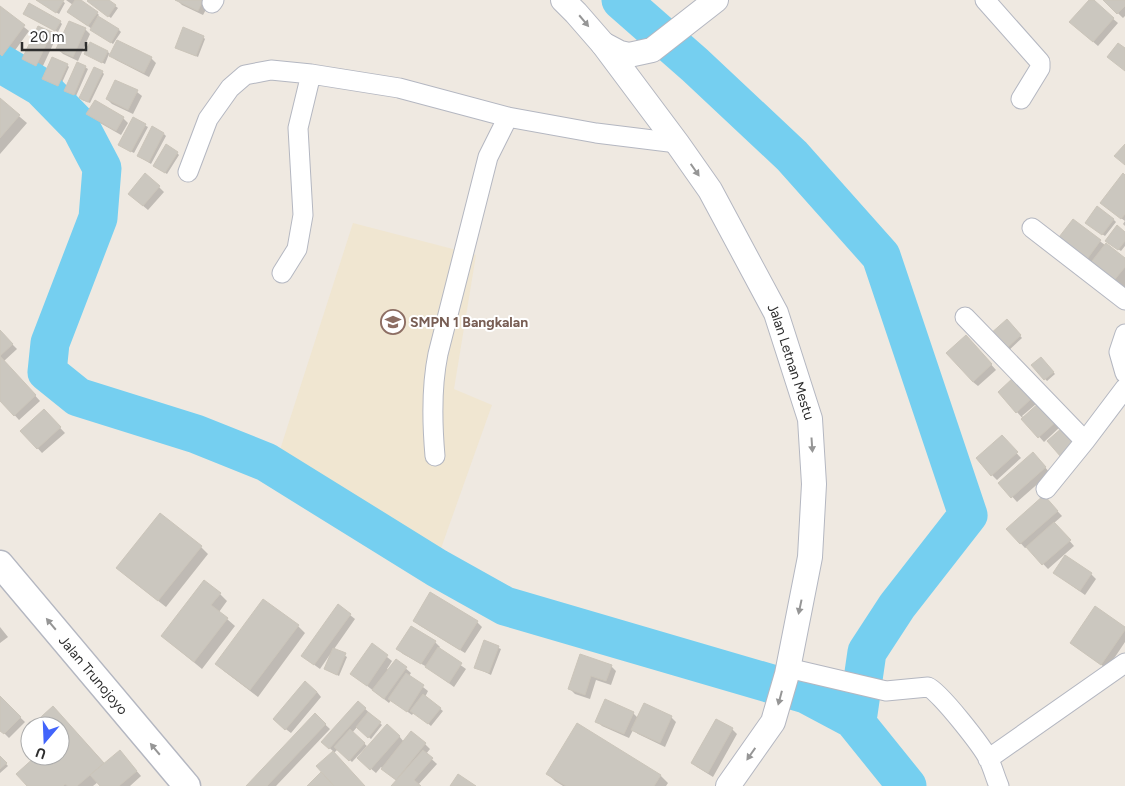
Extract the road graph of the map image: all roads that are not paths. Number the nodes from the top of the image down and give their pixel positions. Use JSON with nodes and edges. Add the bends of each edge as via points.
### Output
{"nodes":[{"id":1,"x":563,"y":0,"type":"edge"},
{"id":2,"x":716,"y":0,"type":"edge"},
{"id":3,"x":984,"y":0,"type":"edge"},
{"id":4,"x":603,"y":44,"type":"junction"},
{"id":5,"x":654,"y":48,"type":"junction"},
{"id":6,"x":311,"y":74,"type":"junction"},
{"id":7,"x":636,"y":88,"type":"junction"},
{"id":8,"x":1021,"y":99,"type":"dead end"},
{"id":9,"x":508,"y":117,"type":"junction"},
{"id":10,"x":677,"y":143,"type":"junction"},
{"id":11,"x":188,"y":172,"type":"dead end"},
{"id":12,"x":1032,"y":228,"type":"dead end"},
{"id":13,"x":282,"y":273,"type":"dead end"},
{"id":14,"x":1125,"y":300,"type":"edge"},
{"id":15,"x":965,"y":317,"type":"dead end"},
{"id":16,"x":1125,"y":334,"type":"edge"},
{"id":17,"x":1125,"y":373,"type":"edge"},
{"id":18,"x":1125,"y":388,"type":"edge"},
{"id":19,"x":1085,"y":441,"type":"junction"},
{"id":20,"x":435,"y":456,"type":"dead end"},
{"id":21,"x":1046,"y":489,"type":"dead end"},
{"id":22,"x":0,"y":564,"type":"edge"},
{"id":23,"x":1125,"y":663,"type":"edge"},
{"id":24,"x":787,"y":671,"type":"junction"},
{"id":25,"x":988,"y":759,"type":"junction"},
{"id":26,"x":187,"y":786,"type":"edge"},
{"id":27,"x":728,"y":786,"type":"edge"},
{"id":28,"x":998,"y":786,"type":"edge"}],
"edges":[{"from":1,"to":4,"type":"street","name":"Jalan Letnan Mestu","one_way":true},
{"from":2,"to":5,"type":"street"},
{"from":3,"to":8,"type":"street","via":[[1040,62],[1040,68]]},
{"from":4,"to":5,"type":"street","via":[[629,55]]},
{"from":4,"to":7,"type":"street","name":"Jalan Letnan Mestu"},
{"from":5,"to":7,"type":"street"},
{"from":6,"to":9,"type":"street","via":[[399,88]]},
{"from":6,"to":11,"type":"street","via":[[271,70],[245,75],[230,88],[208,120]]},
{"from":6,"to":13,"type":"street","via":[[298,128],[303,215],[297,249]]},
{"from":7,"to":10,"type":"street","name":"Jalan Letnan Mestu"},
{"from":9,"to":10,"type":"street"},
{"from":9,"to":20,"type":"street","via":[[488,157],[438,354],[433,378]]},
{"from":10,"to":24,"type":"street","name":"Jalan Letnan Mestu","one_way":true,"via":[[710,190],[776,313],[810,419],[814,484],[810,557]]},
{"from":12,"to":14,"type":"street"},
{"from":15,"to":19,"type":"street"},
{"from":16,"to":17,"type":"street","via":[[1119,352]]},
{"from":18,"to":19,"type":"street"},
{"from":19,"to":21,"type":"street"},
{"from":26,"to":22,"type":"main road","name":"Jalan Trunojoyo","one_way":true},
{"from":23,"to":25,"type":"street"},
{"from":24,"to":25,"type":"street","via":[[886,691],[928,687],[944,700]]},
{"from":24,"to":27,"type":"street","name":"Jalan Letnan Mestu","one_way":true,"via":[[773,722]]},
{"from":25,"to":28,"type":"street"}]}
